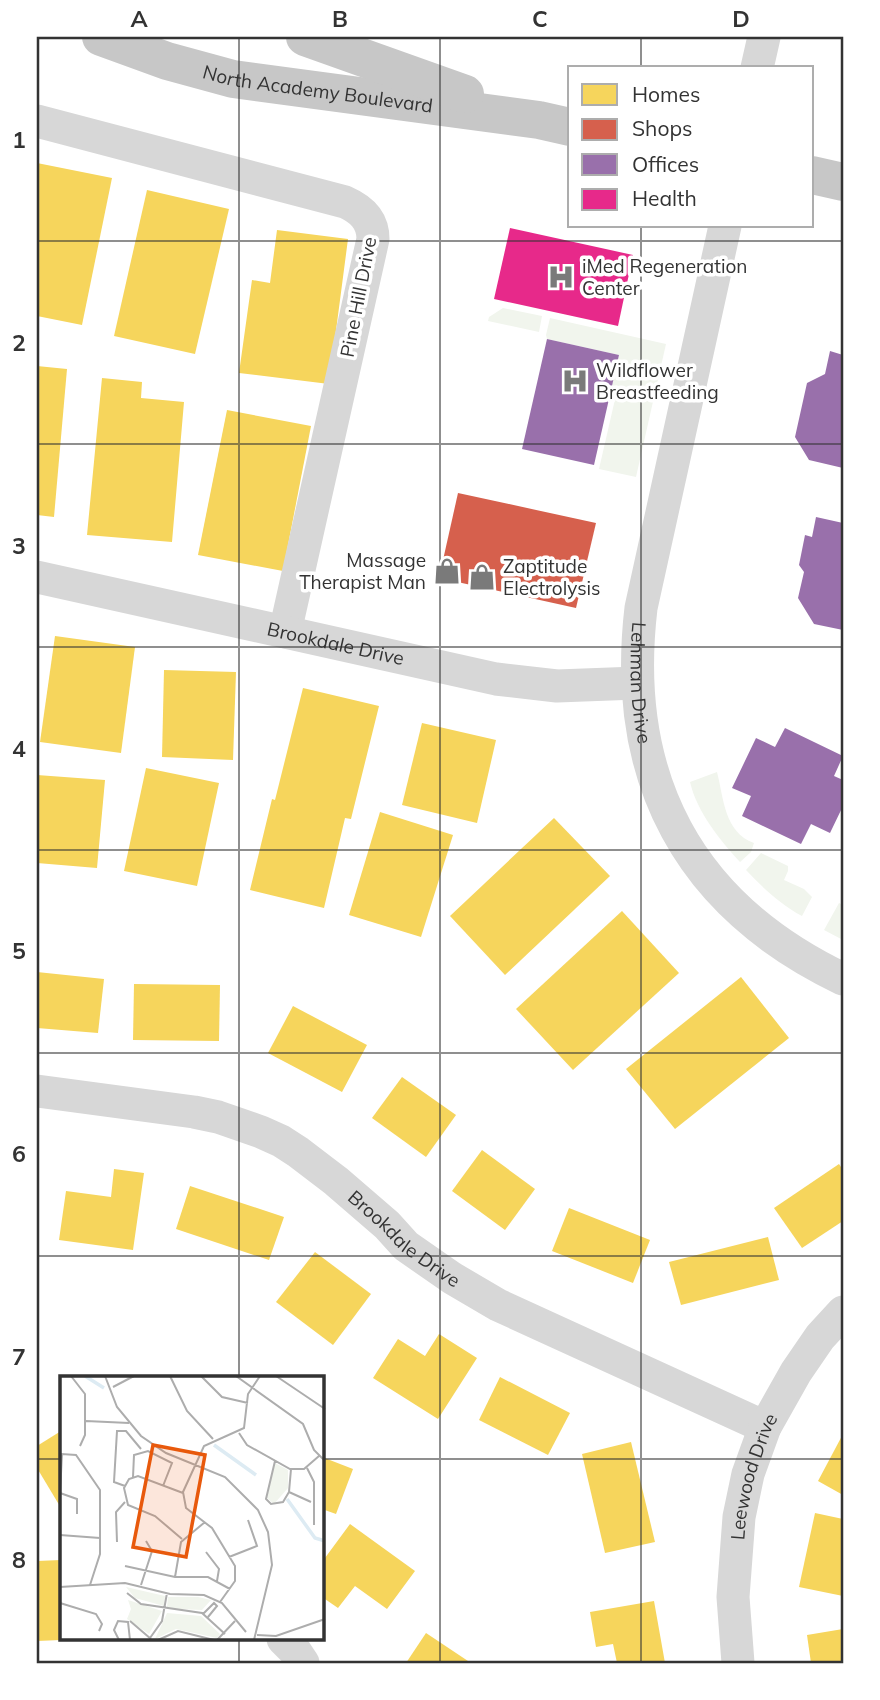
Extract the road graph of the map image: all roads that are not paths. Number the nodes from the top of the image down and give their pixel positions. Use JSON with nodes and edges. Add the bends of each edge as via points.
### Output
{"nodes":[{"id":1,"x":101,"y":37,"type":"edge"},
{"id":2,"x":305,"y":37,"type":"edge"},
{"id":3,"x":764,"y":37,"type":"edge"},
{"id":4,"x":757,"y":66,"type":"edge"},
{"id":5,"x":37,"y":121,"type":"edge"},
{"id":6,"x":555,"y":123,"type":"edge"},
{"id":7,"x":814,"y":175,"type":"edge"},
{"id":8,"x":843,"y":182,"type":"edge"},
{"id":9,"x":725,"y":228,"type":"edge"},
{"id":10,"x":37,"y":577,"type":"edge"},
{"id":11,"x":285,"y":632,"type":"junction"},
{"id":12,"x":637,"y":683,"type":"junction"},
{"id":13,"x":843,"y":979,"type":"edge"},
{"id":14,"x":37,"y":1091,"type":"edge"},
{"id":15,"x":843,"y":1312,"type":"edge"},
{"id":16,"x":765,"y":1427,"type":"junction"},
{"id":17,"x":284,"y":1640,"type":"edge"},
{"id":18,"x":303,"y":1663,"type":"edge"},
{"id":19,"x":738,"y":1663,"type":"edge"}],
"edges":[{"from":1,"to":6,"type":"highway","name":"North Academy Boulevard","via":[[233,79]]},
{"from":2,"to":6,"type":"highway","name":"North Academy Boulevard"},
{"from":3,"to":4,"type":"street"},
{"from":5,"to":11,"type":"street","name":"Pine Hill Drive","via":[[345,202],[361,211],[371,225],[373,239]]},
{"from":7,"to":8,"type":"highway"},
{"from":9,"to":12,"type":"street","name":"Lehman Drive","via":[[643,598]]},
{"from":10,"to":11,"type":"street","name":"Brookdale Drive"},
{"from":11,"to":12,"type":"street","name":"Brookdale Drive","via":[[514,682],[558,686]]},
{"from":12,"to":13,"type":"street","name":"Lehman Drive","via":[[639,713],[657,789],[694,859],[746,916],[795,953]]},
{"from":14,"to":16,"type":"street","name":"Brookdale Drive","via":[[194,1112],[281,1141],[316,1164],[406,1246],[452,1278],[498,1304]]},
{"from":15,"to":16,"type":"street","name":"Leewood Drive","via":[[796,1372]]},
{"from":16,"to":19,"type":"street","name":"Leewood Drive","via":[[739,1517],[733,1597]]},
{"from":17,"to":18,"type":"street"}]}
